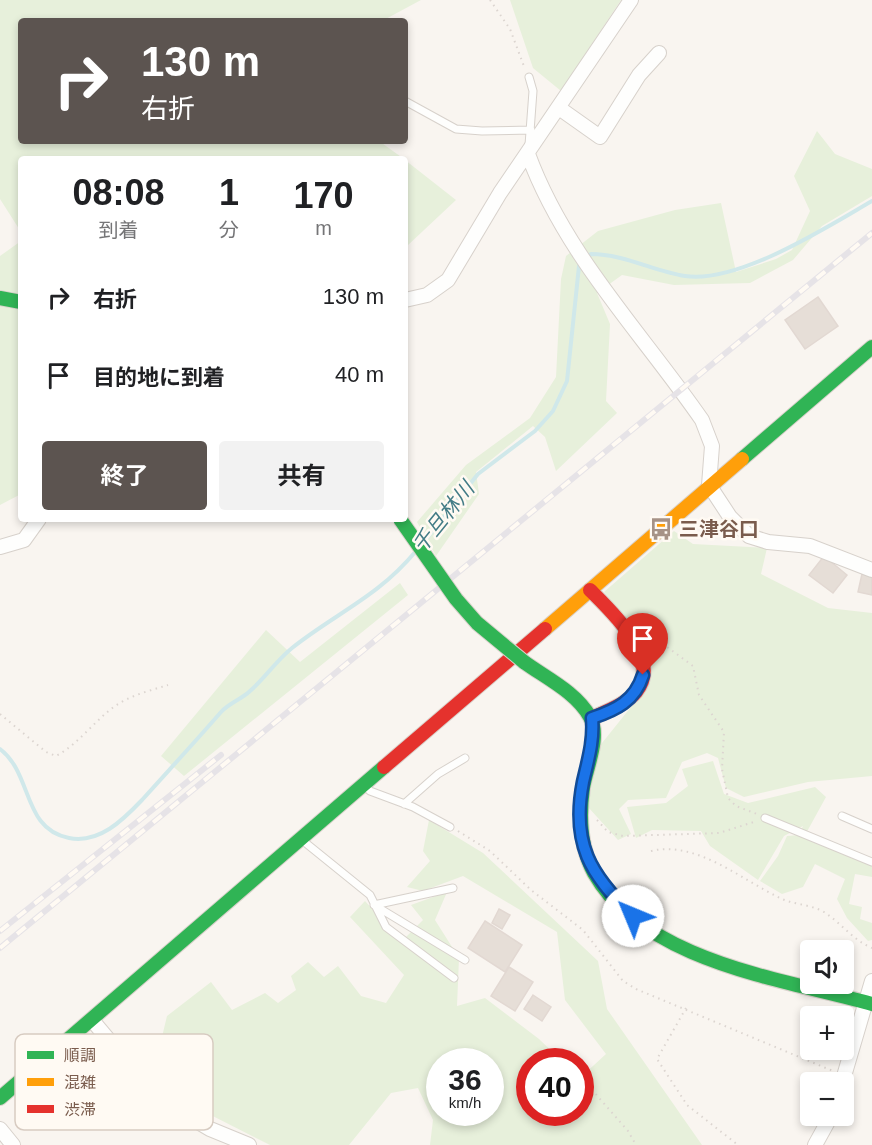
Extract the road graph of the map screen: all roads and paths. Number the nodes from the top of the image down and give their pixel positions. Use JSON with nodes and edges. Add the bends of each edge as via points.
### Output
{"nodes":[{"id":1,"x":490,"y":0,"type":"edge"},
{"id":2,"x":631,"y":0,"type":"edge"},
{"id":3,"x":660,"y":53,"type":"dead end"},
{"id":4,"x":529,"y":77,"type":"joint"},
{"id":5,"x":408,"y":103,"type":"edge"},
{"id":6,"x":559,"y":108,"type":"junction"},
{"id":7,"x":531,"y":129,"type":"junction"},
{"id":8,"x":528,"y":154,"type":"junction"},
{"id":9,"x":0,"y":298,"type":"edge"},
{"id":10,"x":408,"y":299,"type":"edge"},
{"id":11,"x":18,"y":301,"type":"edge"},
{"id":12,"x":872,"y":347,"type":"edge"},
{"id":13,"x":710,"y":486,"type":"junction"},
{"id":14,"x":37,"y":522,"type":"edge"},
{"id":15,"x":402,"y":522,"type":"edge"},
{"id":16,"x":0,"y":547,"type":"edge"},
{"id":17,"x":872,"y":570,"type":"edge"},
{"id":18,"x":590,"y":590,"type":"junction"},
{"id":19,"x":627,"y":628,"type":"junction"},
{"id":20,"x":168,"y":685,"type":"dead end"},
{"id":21,"x":0,"y":714,"type":"edge"},
{"id":22,"x":592,"y":718,"type":"junction"},
{"id":23,"x":465,"y":758,"type":"dead end"},
{"id":24,"x":365,"y":786,"type":"junction"},
{"id":25,"x":404,"y":804,"type":"junction"},
{"id":26,"x":579,"y":806,"type":"junction"},
{"id":27,"x":842,"y":816,"type":"dead end"},
{"id":28,"x":765,"y":818,"type":"junction"},
{"id":29,"x":450,"y":826,"type":"joint"},
{"id":30,"x":872,"y":829,"type":"edge"},
{"id":31,"x":302,"y":840,"type":"junction"},
{"id":32,"x":651,"y":851,"type":"dead end"},
{"id":33,"x":872,"y":862,"type":"edge"},
{"id":34,"x":453,"y":888,"type":"dead end"},
{"id":35,"x":375,"y":905,"type":"junction"},
{"id":36,"x":872,"y":948,"type":"edge"},
{"id":37,"x":465,"y":960,"type":"dead end"},
{"id":38,"x":454,"y":978,"type":"dead end"},
{"id":39,"x":872,"y":981,"type":"edge"},
{"id":40,"x":868,"y":1003,"type":"edge"},
{"id":41,"x":686,"y":1008,"type":"junction"},
{"id":42,"x":92,"y":1020,"type":"junction"},
{"id":43,"x":75,"y":1034,"type":"edge"},
{"id":44,"x":104,"y":1034,"type":"edge"},
{"id":45,"x":828,"y":1072,"type":"edge"},
{"id":46,"x":845,"y":1072,"type":"edge"},
{"id":47,"x":15,"y":1085,"type":"edge"},
{"id":48,"x":594,"y":1092,"type":"edge"},
{"id":49,"x":0,"y":1098,"type":"edge"},
{"id":50,"x":825,"y":1126,"type":"edge"},
{"id":51,"x":0,"y":1129,"type":"edge"},
{"id":52,"x":212,"y":1130,"type":"edge"},
{"id":53,"x":14,"y":1145,"type":"edge"},
{"id":54,"x":249,"y":1145,"type":"edge"},
{"id":55,"x":636,"y":1145,"type":"edge"},
{"id":56,"x":738,"y":1145,"type":"edge"},
{"id":57,"x":815,"y":1145,"type":"edge"}],
"edges":[{"from":1,"to":4,"type":"path","via":[[510,29]]},
{"from":2,"to":6,"type":"street"},
{"from":3,"to":6,"type":"street","via":[[639,75],[600,136]]},
{"from":4,"to":7,"type":"lane","via":[[533,91]]},
{"from":5,"to":7,"type":"lane","via":[[456,129]]},
{"from":6,"to":8,"type":"street"},
{"from":7,"to":8,"type":"lane"},
{"from":8,"to":10,"type":"street","via":[[448,280],[427,295]]},
{"from":8,"to":13,"type":"street","via":[[560,225],[702,420],[712,446]]},
{"from":9,"to":11,"type":"street"},
{"from":12,"to":13,"type":"street"},
{"from":13,"to":17,"type":"street","via":[[730,517],[749,536],[810,546]]},
{"from":13,"to":18,"type":"street"},
{"from":14,"to":16,"type":"street","via":[[24,540]]},
{"from":15,"to":22,"type":"street","bridge":true,"via":[[477,623]]},
{"from":18,"to":19,"type":"street"},
{"from":18,"to":24,"type":"street"},
{"from":19,"to":22,"type":"street","via":[[642,652],[640,685],[625,704]]},
{"from":19,"to":28,"type":"path","via":[[640,627],[693,666],[699,695],[724,732],[722,769],[728,798],[736,806]]},
{"from":20,"to":21,"type":"path","via":[[111,709],[69,749],[56,756]]},
{"from":22,"to":26,"type":"street","via":[[594,734]]},
{"from":23,"to":25,"type":"lane","via":[[438,774]]},
{"from":24,"to":25,"type":"lane"},
{"from":24,"to":31,"type":"street"},
{"from":25,"to":29,"type":"lane"},
{"from":26,"to":28,"type":"path","via":[[589,808],[608,832],[622,836],[719,833]]},
{"from":26,"to":40,"type":"street","via":[[582,842],[593,870],[612,897],[645,926],[721,962]]},
{"from":27,"to":30,"type":"lane"},
{"from":28,"to":33,"type":"lane"},
{"from":29,"to":41,"type":"path","via":[[490,851],[531,890],[583,930],[623,981]]},
{"from":31,"to":35,"type":"lane","via":[[370,895]]},
{"from":31,"to":42,"type":"street"},
{"from":32,"to":36,"type":"path","via":[[678,850],[709,861],[781,899],[816,908]]},
{"from":34,"to":35,"type":"lane"},
{"from":35,"to":37,"type":"lane"},
{"from":35,"to":38,"type":"lane","via":[[386,927]]},
{"from":39,"to":40,"type":"street"},
{"from":40,"to":46,"type":"street"},
{"from":41,"to":45,"type":"path"},
{"from":41,"to":56,"type":"path","via":[[657,1059],[687,1105]]},
{"from":42,"to":43,"type":"street"},
{"from":42,"to":44,"type":"street"},
{"from":47,"to":49,"type":"street"},
{"from":48,"to":55,"type":"path"},
{"from":50,"to":57,"type":"street"},
{"from":51,"to":53,"type":"street"},
{"from":52,"to":54,"type":"street"}]}
